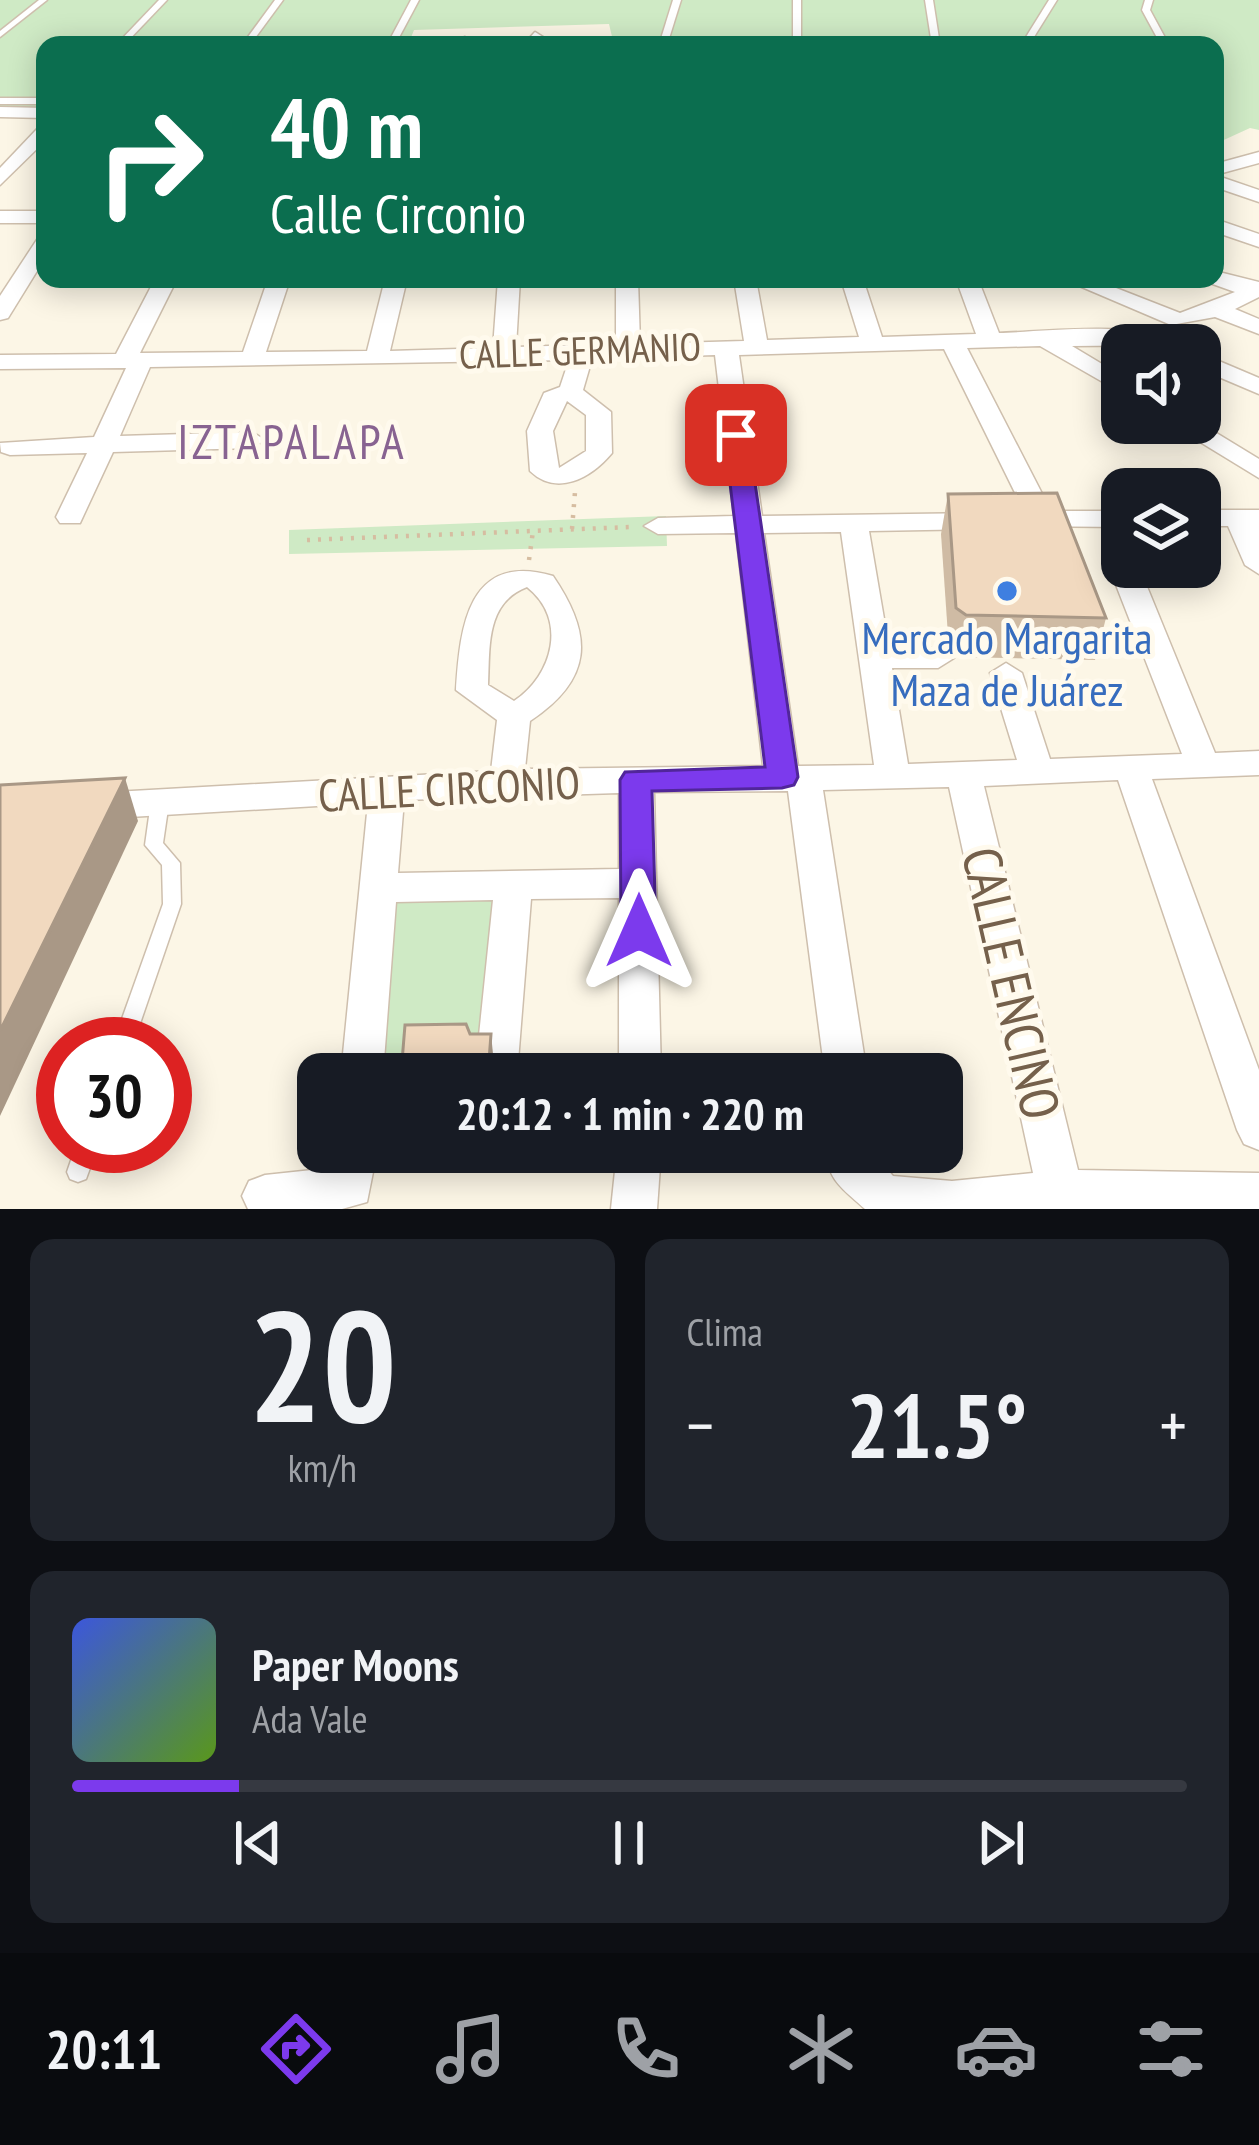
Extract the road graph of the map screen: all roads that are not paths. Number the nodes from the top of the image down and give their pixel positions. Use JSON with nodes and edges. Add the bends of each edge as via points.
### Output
{"nodes":[{"id":1,"x":44,"y":0,"type":"edge"},
{"id":2,"x":163,"y":0,"type":"edge"},
{"id":3,"x":279,"y":0,"type":"edge"},
{"id":4,"x":415,"y":0,"type":"edge"},
{"id":5,"x":677,"y":0,"type":"edge"},
{"id":6,"x":797,"y":0,"type":"edge"},
{"id":7,"x":928,"y":0,"type":"edge"},
{"id":8,"x":1053,"y":0,"type":"edge"},
{"id":9,"x":1149,"y":0,"type":"edge"},
{"id":10,"x":0,"y":35,"type":"edge"},
{"id":11,"x":129,"y":36,"type":"edge"},
{"id":12,"x":253,"y":36,"type":"edge"},
{"id":13,"x":396,"y":36,"type":"edge"},
{"id":14,"x":666,"y":36,"type":"edge"},
{"id":15,"x":797,"y":36,"type":"edge"},
{"id":16,"x":934,"y":36,"type":"edge"},
{"id":17,"x":1031,"y":36,"type":"edge"},
{"id":18,"x":1160,"y":36,"type":"edge"},
{"id":19,"x":0,"y":101,"type":"edge"},
{"id":20,"x":36,"y":101,"type":"edge"},
{"id":21,"x":0,"y":112,"type":"edge"},
{"id":22,"x":36,"y":121,"type":"edge"},
{"id":23,"x":36,"y":133,"type":"edge"},
{"id":24,"x":1259,"y":157,"type":"edge"},
{"id":25,"x":1224,"y":167,"type":"edge"},
{"id":26,"x":0,"y":179,"type":"edge"},
{"id":27,"x":1224,"y":185,"type":"edge"},
{"id":28,"x":1259,"y":196,"type":"edge"},
{"id":29,"x":0,"y":217,"type":"edge"},
{"id":30,"x":36,"y":218,"type":"edge"},
{"id":31,"x":1224,"y":228,"type":"edge"},
{"id":32,"x":1259,"y":241,"type":"edge"},
{"id":33,"x":36,"y":256,"type":"edge"},
{"id":34,"x":1224,"y":280,"type":"edge"},
{"id":35,"x":162,"y":288,"type":"edge"},
{"id":36,"x":276,"y":288,"type":"edge"},
{"id":37,"x":394,"y":288,"type":"edge"},
{"id":38,"x":509,"y":288,"type":"edge"},
{"id":39,"x":626,"y":288,"type":"edge"},
{"id":40,"x":747,"y":288,"type":"edge"},
{"id":41,"x":855,"y":288,"type":"edge"},
{"id":42,"x":970,"y":288,"type":"edge"},
{"id":43,"x":1097,"y":288,"type":"edge"},
{"id":44,"x":1256,"y":290,"type":"edge"},
{"id":45,"x":1216,"y":310,"type":"junction"},
{"id":46,"x":0,"y":313,"type":"edge"},
{"id":47,"x":1259,"y":327,"type":"edge"},
{"id":48,"x":1044,"y":338,"type":"junction"},
{"id":49,"x":1101,"y":338,"type":"edge"},
{"id":50,"x":990,"y":340,"type":"junction"},
{"id":51,"x":952,"y":341,"type":"junction"},
{"id":52,"x":872,"y":343,"type":"junction"},
{"id":53,"x":756,"y":345,"type":"junction"},
{"id":54,"x":726,"y":346,"type":"junction"},
{"id":55,"x":628,"y":347,"type":"junction"},
{"id":56,"x":580,"y":349,"type":"junction"},
{"id":57,"x":505,"y":352,"type":"junction"},
{"id":58,"x":377,"y":358,"type":"junction"},
{"id":59,"x":252,"y":360,"type":"junction"},
{"id":60,"x":0,"y":362,"type":"edge"},
{"id":61,"x":133,"y":362,"type":"junction"},
{"id":62,"x":1221,"y":369,"type":"edge"},
{"id":63,"x":1101,"y":373,"type":"edge"},
{"id":64,"x":1259,"y":387,"type":"edge"},
{"id":65,"x":570,"y":392,"type":"junction"},
{"id":66,"x":252,"y":440,"type":"dead end"},
{"id":67,"x":1216,"y":444,"type":"edge"},
{"id":68,"x":104,"y":445,"type":"junction"},
{"id":69,"x":10,"y":447,"type":"dead end"},
{"id":70,"x":1259,"y":470,"type":"edge"},
{"id":71,"x":70,"y":517,"type":"dead end"},
{"id":72,"x":1249,"y":518,"type":"edge"},
{"id":73,"x":1101,"y":519,"type":"edge"},
{"id":74,"x":1042,"y":520,"type":"junction"},
{"id":75,"x":854,"y":523,"type":"junction"},
{"id":76,"x":746,"y":524,"type":"junction"},
{"id":77,"x":658,"y":526,"type":"road end"},
{"id":78,"x":1259,"y":565,"type":"edge"},
{"id":79,"x":1132,"y":588,"type":"edge"},
{"id":80,"x":876,"y":658,"type":"junction"},
{"id":81,"x":938,"y":658,"type":"dead end"},
{"id":82,"x":1006,"y":673,"type":"dead end"},
{"id":83,"x":514,"y":716,"type":"junction"},
{"id":84,"x":1259,"y":763,"type":"edge"},
{"id":85,"x":1203,"y":765,"type":"junction"},
{"id":86,"x":1130,"y":769,"type":"junction"},
{"id":87,"x":1038,"y":772,"type":"junction"},
{"id":88,"x":964,"y":775,"type":"junction"},
{"id":89,"x":793,"y":777,"type":"junction"},
{"id":90,"x":893,"y":777,"type":"junction"},
{"id":91,"x":636,"y":780,"type":"junction"},
{"id":92,"x":507,"y":782,"type":"junction"},
{"id":93,"x":387,"y":789,"type":"junction"},
{"id":94,"x":160,"y":802,"type":"junction"},
{"id":95,"x":66,"y":808,"type":"edge"},
{"id":96,"x":638,"y":883,"type":"junction"},
{"id":97,"x":513,"y":885,"type":"junction"},
{"id":98,"x":378,"y":888,"type":"junction"},
{"id":99,"x":132,"y":1017,"type":"edge"},
{"id":100,"x":364,"y":1053,"type":"edge"},
{"id":101,"x":498,"y":1053,"type":"edge"},
{"id":102,"x":640,"y":1053,"type":"edge"},
{"id":103,"x":842,"y":1053,"type":"edge"},
{"id":104,"x":1259,"y":1130,"type":"edge"},
{"id":105,"x":353,"y":1173,"type":"edge"},
{"id":106,"x":637,"y":1173,"type":"edge"},
{"id":107,"x":859,"y":1173,"type":"edge"},
{"id":108,"x":1060,"y":1191,"type":"junction"},
{"id":109,"x":1259,"y":1194,"type":"edge"},
{"id":110,"x":265,"y":1196,"type":"dead end"},
{"id":111,"x":634,"y":1209,"type":"edge"}],
"edges":[{"from":1,"to":10,"type":"lane"},
{"from":2,"to":11,"type":"lane"},
{"from":3,"to":12,"type":"lane"},
{"from":4,"to":13,"type":"lane"},
{"from":5,"to":14,"type":"lane"},
{"from":6,"to":15,"type":"lane"},
{"from":7,"to":16,"type":"lane"},
{"from":8,"to":17,"type":"lane"},
{"from":9,"to":18,"type":"lane"},
{"from":19,"to":20,"type":"lane"},
{"from":21,"to":22,"type":"street"},
{"from":23,"to":26,"type":"street"},
{"from":24,"to":25,"type":"street"},
{"from":27,"to":28,"type":"street"},
{"from":29,"to":30,"type":"street"},
{"from":31,"to":32,"type":"street"},
{"from":33,"to":46,"type":"street"},
{"from":34,"to":44,"type":"street"},
{"from":35,"to":61,"type":"street"},
{"from":36,"to":59,"type":"street"},
{"from":37,"to":58,"type":"street"},
{"from":38,"to":57,"type":"street"},
{"from":39,"to":55,"type":"street"},
{"from":40,"to":53,"type":"street"},
{"from":41,"to":52,"type":"street"},
{"from":42,"to":50,"type":"street"},
{"from":43,"to":45,"type":"street","via":[[1179,320]]},
{"from":44,"to":45,"type":"street"},
{"from":45,"to":47,"type":"street"},
{"from":48,"to":49,"type":"street","name":"CALLE GERMANIO"},
{"from":48,"to":50,"type":"street","name":"CALLE GERMANIO"},
{"from":48,"to":63,"type":"street"},
{"from":50,"to":51,"type":"street","name":"CALLE GERMANIO"},
{"from":51,"to":52,"type":"street","name":"CALLE GERMANIO"},
{"from":51,"to":74,"type":"street"},
{"from":52,"to":53,"type":"street","name":"CALLE GERMANIO"},
{"from":53,"to":54,"type":"street","name":"CALLE GERMANIO"},
{"from":54,"to":55,"type":"street","name":"CALLE GERMANIO"},
{"from":54,"to":76,"type":"street"},
{"from":55,"to":56,"type":"street","name":"CALLE GERMANIO"},
{"from":56,"to":57,"type":"street","name":"CALLE GERMANIO"},
{"from":56,"to":65,"type":"street"},
{"from":57,"to":58,"type":"street","name":"CALLE GERMANIO"},
{"from":58,"to":59,"type":"street","name":"CALLE GERMANIO"},
{"from":59,"to":61,"type":"street","name":"CALLE GERMANIO"},
{"from":60,"to":61,"type":"street","name":"CALLE GERMANIO"},
{"from":61,"to":68,"type":"street"},
{"from":62,"to":64,"type":"street"},
{"from":65,"to":65,"type":"street","via":[[553,398],[540,431],[544,471],[554,477],[576,475],[599,453],[599,412]]},
{"from":66,"to":68,"type":"street"},
{"from":67,"to":70,"type":"street"},
{"from":68,"to":69,"type":"street"},
{"from":68,"to":71,"type":"street"},
{"from":72,"to":78,"type":"street"},
{"from":73,"to":74,"type":"street"},
{"from":74,"to":75,"type":"street"},
{"from":75,"to":76,"type":"street"},
{"from":75,"to":80,"type":"street"},
{"from":76,"to":77,"type":"street"},
{"from":76,"to":89,"type":"street"},
{"from":79,"to":85,"type":"street"},
{"from":80,"to":81,"type":"street"},
{"from":80,"to":90,"type":"street"},
{"from":82,"to":87,"type":"street"},
{"from":83,"to":83,"type":"street","via":[[563,671],[571,639],[543,582],[526,578],[501,583],[484,602],[476,634],[472,690]]},
{"from":83,"to":92,"type":"street"},
{"from":84,"to":85,"type":"street","name":"CALLE CIRCONIO"},
{"from":85,"to":86,"type":"street","name":"CALLE CIRCONIO"},
{"from":86,"to":87,"type":"street","name":"CALLE CIRCONIO"},
{"from":86,"to":104,"type":"street"},
{"from":87,"to":88,"type":"street","name":"CALLE CIRCONIO"},
{"from":88,"to":90,"type":"street","name":"CALLE CIRCONIO"},
{"from":88,"to":108,"type":"street","name":"CALLE ENCINO"},
{"from":89,"to":90,"type":"street","name":"CALLE CIRCONIO"},
{"from":89,"to":91,"type":"street","name":"CALLE CIRCONIO"},
{"from":89,"to":103,"type":"street"},
{"from":91,"to":92,"type":"street","name":"CALLE CIRCONIO"},
{"from":91,"to":96,"type":"street"},
{"from":92,"to":93,"type":"street","name":"CALLE CIRCONIO"},
{"from":93,"to":94,"type":"street","name":"CALLE CIRCONIO"},
{"from":93,"to":98,"type":"street"},
{"from":94,"to":95,"type":"street","name":"CALLE CIRCONIO"},
{"from":94,"to":99,"type":"lane","via":[[154,844],[171,863],[172,904]]},
{"from":96,"to":97,"type":"street"},
{"from":96,"to":102,"type":"street"},
{"from":97,"to":98,"type":"street"},
{"from":97,"to":101,"type":"street"},
{"from":98,"to":100,"type":"street"},
{"from":105,"to":110,"type":"street","via":[[351,1187]]},
{"from":106,"to":111,"type":"street"},
{"from":107,"to":108,"type":"street","via":[[883,1196],[952,1202]]},
{"from":108,"to":109,"type":"street"}]}
